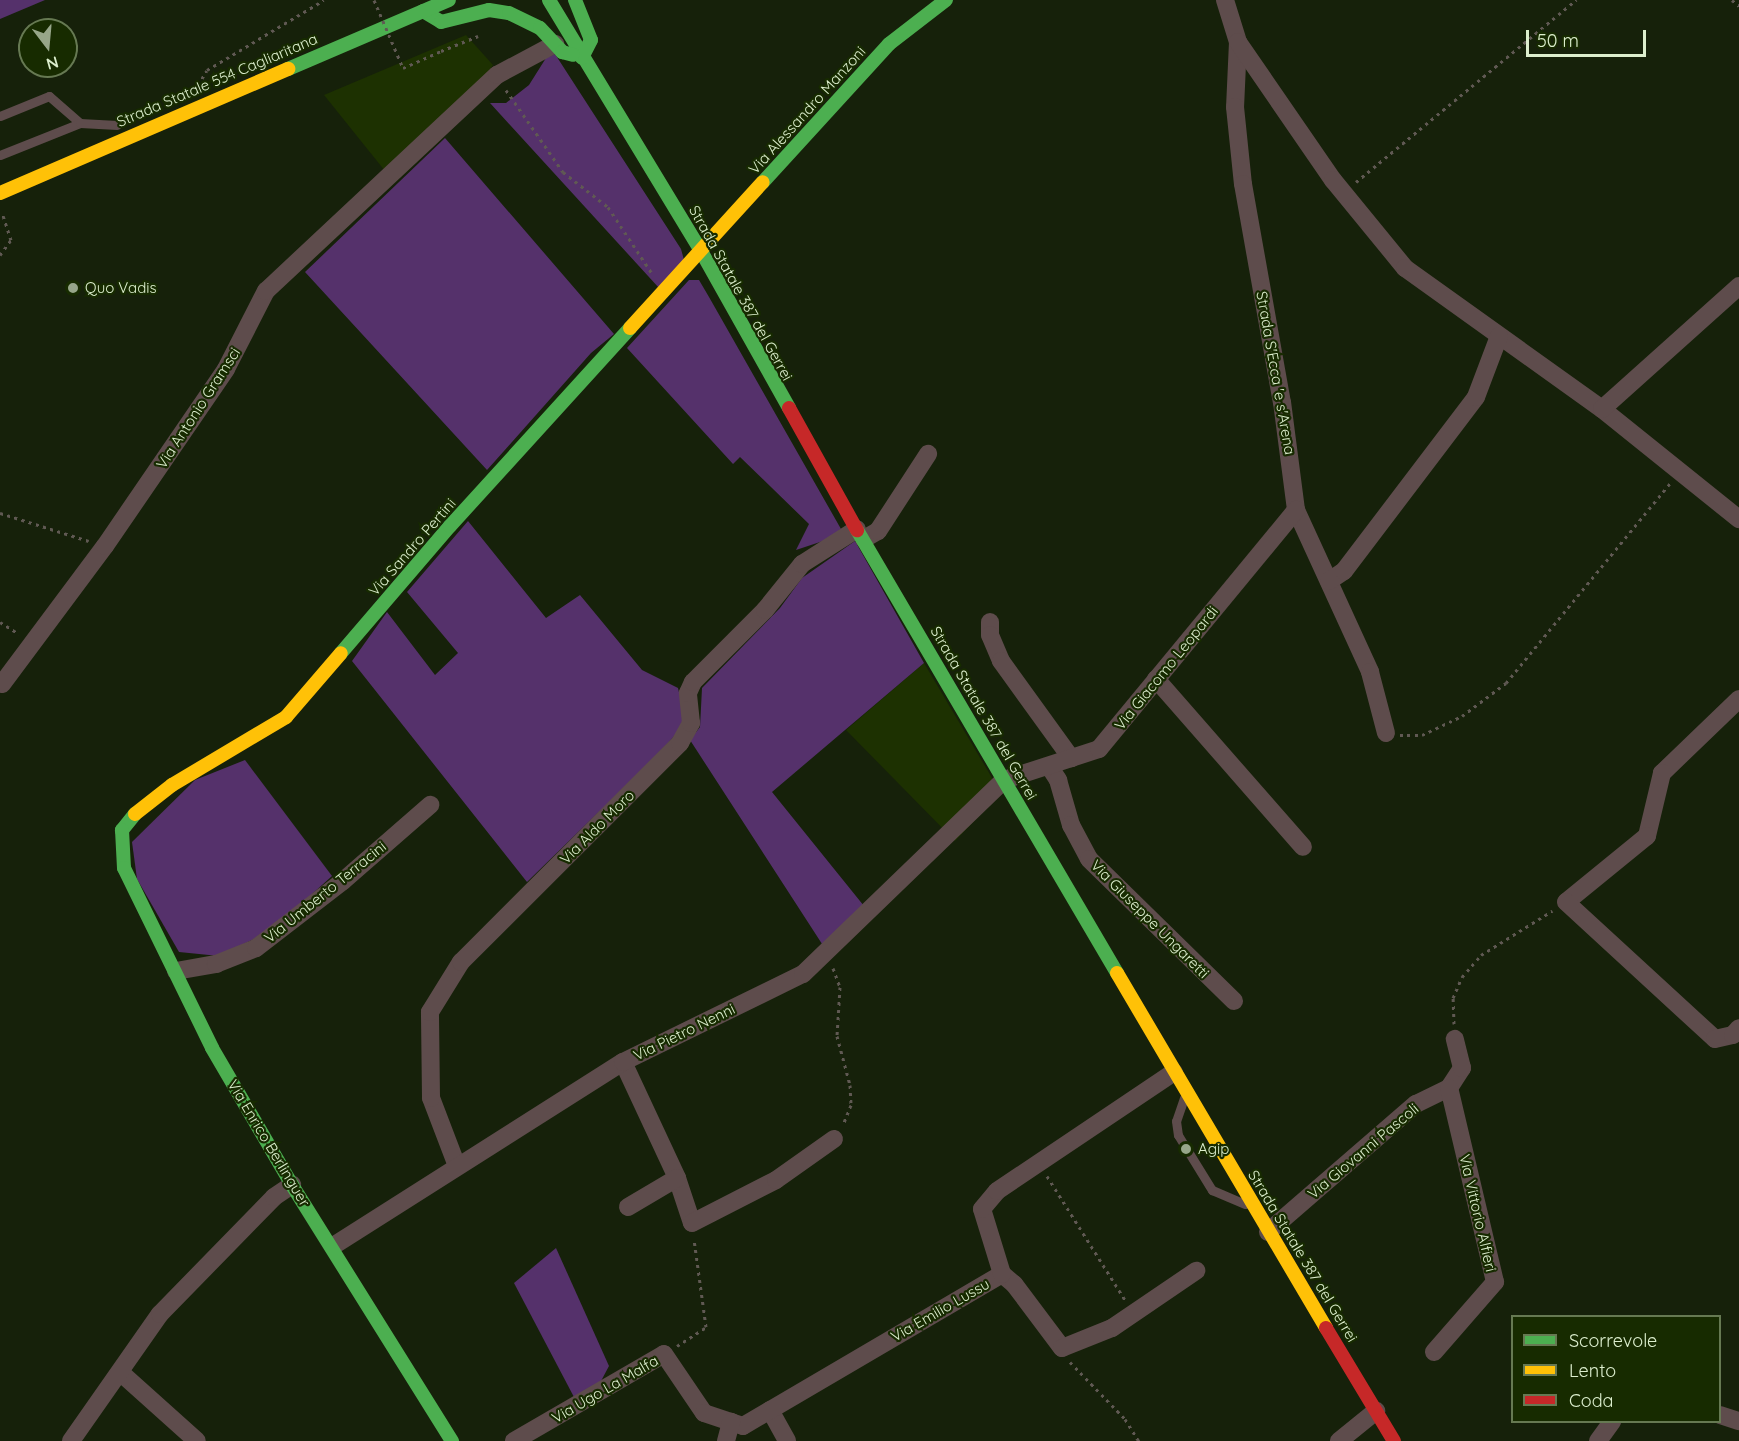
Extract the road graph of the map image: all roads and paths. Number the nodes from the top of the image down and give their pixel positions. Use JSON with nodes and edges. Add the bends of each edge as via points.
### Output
{"nodes":[{"id":1,"x":324,"y":0,"type":"edge"},
{"id":2,"x":374,"y":0,"type":"edge"},
{"id":3,"x":449,"y":0,"type":"edge"},
{"id":4,"x":549,"y":0,"type":"edge"},
{"id":5,"x":575,"y":0,"type":"edge"},
{"id":6,"x":946,"y":0,"type":"edge"},
{"id":7,"x":1224,"y":0,"type":"edge"},
{"id":8,"x":1576,"y":0,"type":"edge"},
{"id":9,"x":1732,"y":0,"type":"edge"},
{"id":10,"x":1739,"y":6,"type":"edge"},
{"id":11,"x":423,"y":11,"type":"junction"},
{"id":12,"x":489,"y":32,"type":"dead end"},
{"id":13,"x":1238,"y":42,"type":"junction"},
{"id":14,"x":555,"y":44,"type":"junction"},
{"id":15,"x":582,"y":58,"type":"junction"},
{"id":16,"x":497,"y":75,"type":"junction"},
{"id":17,"x":193,"y":92,"type":"dead end"},
{"id":18,"x":0,"y":116,"type":"edge"},
{"id":19,"x":80,"y":123,"type":"junction"},
{"id":20,"x":123,"y":123,"type":"joint"},
{"id":21,"x":85,"y":139,"type":"dead end"},
{"id":22,"x":0,"y":155,"type":"edge"},
{"id":23,"x":1339,"y":187,"type":"junction"},
{"id":24,"x":0,"y":193,"type":"edge"},
{"id":25,"x":0,"y":209,"type":"edge"},
{"id":26,"x":701,"y":251,"type":"junction"},
{"id":27,"x":0,"y":255,"type":"edge"},
{"id":28,"x":1739,"y":286,"type":"edge"},
{"id":29,"x":666,"y":288,"type":"junction"},
{"id":30,"x":1499,"y":336,"type":"junction"},
{"id":31,"x":1602,"y":409,"type":"junction"},
{"id":32,"x":928,"y":454,"type":"dead end"},
{"id":33,"x":1680,"y":472,"type":"junction"},
{"id":34,"x":1296,"y":510,"type":"junction"},
{"id":35,"x":0,"y":513,"type":"edge"},
{"id":36,"x":1739,"y":519,"type":"edge"},
{"id":37,"x":860,"y":534,"type":"junction"},
{"id":38,"x":105,"y":546,"type":"junction"},
{"id":39,"x":1329,"y":581,"type":"junction"},
{"id":40,"x":0,"y":622,"type":"edge"},
{"id":41,"x":990,"y":622,"type":"dead end"},
{"id":42,"x":33,"y":641,"type":"junction"},
{"id":43,"x":1156,"y":679,"type":"junction"},
{"id":44,"x":2,"y":684,"type":"dead end"},
{"id":45,"x":1739,"y":699,"type":"edge"},
{"id":46,"x":1386,"y":733,"type":"joint"},
{"id":47,"x":1071,"y":758,"type":"junction"},
{"id":48,"x":1049,"y":765,"type":"junction"},
{"id":49,"x":1004,"y":780,"type":"junction"},
{"id":50,"x":430,"y":805,"type":"dead end"},
{"id":51,"x":122,"y":830,"type":"joint"},
{"id":52,"x":1303,"y":847,"type":"dead end"},
{"id":53,"x":1566,"y":902,"type":"junction"},
{"id":54,"x":827,"y":955,"type":"junction"},
{"id":55,"x":176,"y":971,"type":"junction"},
{"id":56,"x":1234,"y":1002,"type":"dead end"},
{"id":57,"x":1739,"y":1028,"type":"edge"},
{"id":58,"x":1455,"y":1039,"type":"joint"},
{"id":59,"x":623,"y":1062,"type":"junction"},
{"id":60,"x":1174,"y":1072,"type":"junction"},
{"id":61,"x":1449,"y":1088,"type":"junction"},
{"id":62,"x":1186,"y":1092,"type":"junction"},
{"id":63,"x":834,"y":1139,"type":"joint"},
{"id":64,"x":1040,"y":1162,"type":"junction"},
{"id":65,"x":457,"y":1166,"type":"junction"},
{"id":66,"x":677,"y":1178,"type":"junction"},
{"id":67,"x":292,"y":1185,"type":"junction"},
{"id":68,"x":1253,"y":1206,"type":"junction"},
{"id":69,"x":628,"y":1207,"type":"dead end"},
{"id":70,"x":692,"y":1223,"type":"junction"},
{"id":71,"x":1268,"y":1232,"type":"junction"},
{"id":72,"x":333,"y":1246,"type":"junction"},
{"id":73,"x":1196,"y":1271,"type":"dead end"},
{"id":74,"x":1002,"y":1274,"type":"junction"},
{"id":75,"x":1136,"y":1313,"type":"junction"},
{"id":76,"x":1062,"y":1348,"type":"junction"},
{"id":77,"x":1434,"y":1352,"type":"dead end"},
{"id":78,"x":664,"y":1354,"type":"junction"},
{"id":79,"x":120,"y":1372,"type":"junction"},
{"id":80,"x":770,"y":1410,"type":"junction"},
{"id":81,"x":1376,"y":1411,"type":"junction"},
{"id":82,"x":1721,"y":1416,"type":"edge"},
{"id":83,"x":1739,"y":1421,"type":"edge"},
{"id":84,"x":731,"y":1422,"type":"junction"},
{"id":85,"x":1610,"y":1423,"type":"edge"},
{"id":86,"x":71,"y":1441,"type":"edge"},
{"id":87,"x":197,"y":1441,"type":"edge"},
{"id":88,"x":452,"y":1441,"type":"edge"},
{"id":89,"x":514,"y":1441,"type":"edge"},
{"id":90,"x":726,"y":1441,"type":"edge"},
{"id":91,"x":787,"y":1441,"type":"edge"},
{"id":92,"x":1139,"y":1441,"type":"edge"},
{"id":93,"x":1339,"y":1441,"type":"edge"},
{"id":94,"x":1394,"y":1441,"type":"edge"},
{"id":95,"x":1598,"y":1441,"type":"edge"}],
"edges":[{"from":1,"to":17,"type":"path","via":[[207,70]]},
{"from":2,"to":12,"type":"path","bridge":true,"via":[[403,68]]},
{"from":3,"to":11,"type":"main road","name":"Strada Statale 554 Cagliaritana"},
{"from":4,"to":15,"type":"main road","name":"Strada Statale 387 del Gerrei"},
{"from":5,"to":15,"type":"main road","via":[[591,40]]},
{"from":6,"to":26,"type":"main road","name":"Via Alessandro Manzoni","via":[[889,44]]},
{"from":7,"to":13,"type":"street","name":"Strada S'Ecca 'e s'Arena"},
{"from":8,"to":23,"type":"path","via":[[1361,180]]},
{"from":9,"to":10,"type":"path"},
{"from":11,"to":14,"type":"main road","via":[[441,22],[489,10],[509,13],[540,28]]},
{"from":11,"to":24,"type":"main road","name":"Strada Statale 554 Cagliaritana"},
{"from":13,"to":23,"type":"street"},
{"from":13,"to":34,"type":"street","name":"Strada S'Ecca 'e s'Arena","via":[[1235,107],[1243,184],[1282,402]]},
{"from":14,"to":15,"type":"main road","via":[[562,52]]},
{"from":14,"to":16,"type":"street","name":"Via Antonio Gramsci"},
{"from":15,"to":26,"type":"main road","name":"Strada Statale 387 del Gerrei"},
{"from":16,"to":29,"type":"path","via":[[563,172],[608,207],[630,245]]},
{"from":16,"to":38,"type":"street","name":"Via Antonio Gramsci","via":[[266,291],[226,369]]},
{"from":18,"to":19,"type":"lane","via":[[49,96]]},
{"from":19,"to":20,"type":"lane"},
{"from":19,"to":22,"type":"lane"},
{"from":20,"to":21,"type":"main road","name":"Strada Statale 554 Cagliaritana"},
{"from":23,"to":30,"type":"street","via":[[1405,268]]},
{"from":25,"to":27,"type":"path","via":[[11,240]]},
{"from":26,"to":29,"type":"main road","name":"Via Sandro Pertini"},
{"from":26,"to":37,"type":"main road","name":"Strada Statale 387 del Gerrei"},
{"from":28,"to":31,"type":"street"},
{"from":29,"to":51,"type":"main road","name":"Via Sandro Pertini","via":[[450,526],[286,717],[252,741],[172,785],[140,808]]},
{"from":30,"to":31,"type":"street"},
{"from":30,"to":39,"type":"street","via":[[1476,397],[1344,571]]},
{"from":31,"to":33,"type":"street"},
{"from":32,"to":37,"type":"street","name":"Via Aldo Moro","via":[[878,531]]},
{"from":33,"to":36,"type":"street"},
{"from":33,"to":46,"type":"path","via":[[1605,557],[1506,683],[1485,703],[1422,735]]},
{"from":34,"to":39,"type":"street","name":"Strada S'Ecca 'e s'Arena"},
{"from":34,"to":43,"type":"street","name":"Via Giacomo Leopardi"},
{"from":35,"to":38,"type":"path"},
{"from":37,"to":49,"type":"main road","name":"Strada Statale 387 del Gerrei"},
{"from":37,"to":65,"type":"street","name":"Via Aldo Moro","via":[[802,564],[765,610],[693,682],[688,693],[691,723],[680,743],[461,962],[430,1012],[431,1098]]},
{"from":38,"to":42,"type":"street","name":"Via Antonio Gramsci"},
{"from":39,"to":46,"type":"street","name":"Strada S'Ecca 'e s'Arena","via":[[1370,672]]},
{"from":40,"to":42,"type":"path"},
{"from":41,"to":47,"type":"street","via":[[990,635],[1001,661]]},
{"from":42,"to":44,"type":"street","name":"Via Antonio Gramsci"},
{"from":43,"to":47,"type":"street","name":"Via Giacomo Leopardi","via":[[1099,749]]},
{"from":43,"to":52,"type":"street"},
{"from":45,"to":53,"type":"street","via":[[1662,773],[1647,836]]},
{"from":47,"to":48,"type":"street","name":"Via Giacomo Leopardi"},
{"from":48,"to":49,"type":"street","name":"Via Giacomo Leopardi"},
{"from":48,"to":56,"type":"street","name":"Via Giuseppe Ungaretti","via":[[1058,780],[1071,825],[1089,859]]},
{"from":49,"to":54,"type":"street","name":"Via Pietro Nenni"},
{"from":49,"to":60,"type":"main road","name":"Strada Statale 387 del Gerrei"},
{"from":50,"to":55,"type":"street","name":"Via Umberto Terracini","via":[[344,881],[256,948],[216,964]]},
{"from":51,"to":55,"type":"main road","name":"Via Enrico Berlinguer","via":[[124,868]]},
{"from":53,"to":57,"type":"street","via":[[1715,1039],[1733,1035]]},
{"from":53,"to":58,"type":"path","via":[[1481,955],[1462,977],[1453,998]]},
{"from":54,"to":59,"type":"street","name":"Via Pietro Nenni","via":[[803,974]]},
{"from":54,"to":63,"type":"path","via":[[840,987],[837,1036],[851,1105]]},
{"from":55,"to":67,"type":"main road","name":"Via Enrico Berlinguer","via":[[212,1048]]},
{"from":58,"to":61,"type":"street","via":[[1462,1068]]},
{"from":59,"to":65,"type":"street","name":"Via Pietro Nenni"},
{"from":59,"to":66,"type":"street"},
{"from":60,"to":62,"type":"main road","name":"Strada Statale 387 del Gerrei"},
{"from":60,"to":64,"type":"street","name":"Via Emilio Lussu"},
{"from":61,"to":71,"type":"street","name":"Via Giovanni Pascoli","via":[[1416,1104]]},
{"from":61,"to":77,"type":"street","name":"Via Vittorio Alfieri","via":[[1495,1282]]},
{"from":62,"to":68,"type":"main road","name":"Strada Statale 387 del Gerrei"},
{"from":62,"to":68,"type":"lane","via":[[1176,1121],[1178,1135],[1212,1190]]},
{"from":63,"to":70,"type":"street","via":[[776,1180]]},
{"from":64,"to":74,"type":"street","name":"Via Emilio Lussu","via":[[997,1191],[982,1209]]},
{"from":64,"to":75,"type":"path","via":[[1121,1295]]},
{"from":65,"to":72,"type":"street","name":"Via Pietro Nenni"},
{"from":66,"to":69,"type":"street"},
{"from":66,"to":70,"type":"street"},
{"from":67,"to":72,"type":"main road","name":"Via Enrico Berlinguer"},
{"from":67,"to":79,"type":"street","via":[[274,1197],[160,1314]]},
{"from":68,"to":71,"type":"main road","name":"Strada Statale 387 del Gerrei"},
{"from":70,"to":78,"type":"path","via":[[706,1327]]},
{"from":71,"to":81,"type":"main road","name":"Strada Statale 387 del Gerrei"},
{"from":72,"to":88,"type":"main road","name":"Via Enrico Berlinguer"},
{"from":73,"to":75,"type":"street"},
{"from":74,"to":76,"type":"street","via":[[1014,1284]]},
{"from":74,"to":80,"type":"street","name":"Via Emilio Lussu"},
{"from":75,"to":76,"type":"street","via":[[1104,1332]]},
{"from":76,"to":92,"type":"path","via":[[1072,1366],[1125,1419]]},
{"from":78,"to":84,"type":"street","via":[[704,1413]]},
{"from":78,"to":89,"type":"street","name":"Via Ugo La Malfa"},
{"from":79,"to":86,"type":"street"},
{"from":79,"to":87,"type":"street"},
{"from":80,"to":84,"type":"street","name":"Via Emilio Lussu","via":[[743,1426]]},
{"from":80,"to":91,"type":"street"},
{"from":81,"to":93,"type":"street"},
{"from":81,"to":94,"type":"main road","name":"Strada Statale 387 del Gerrei"},
{"from":82,"to":83,"type":"street"},
{"from":84,"to":90,"type":"street"},
{"from":85,"to":95,"type":"street"}]}
